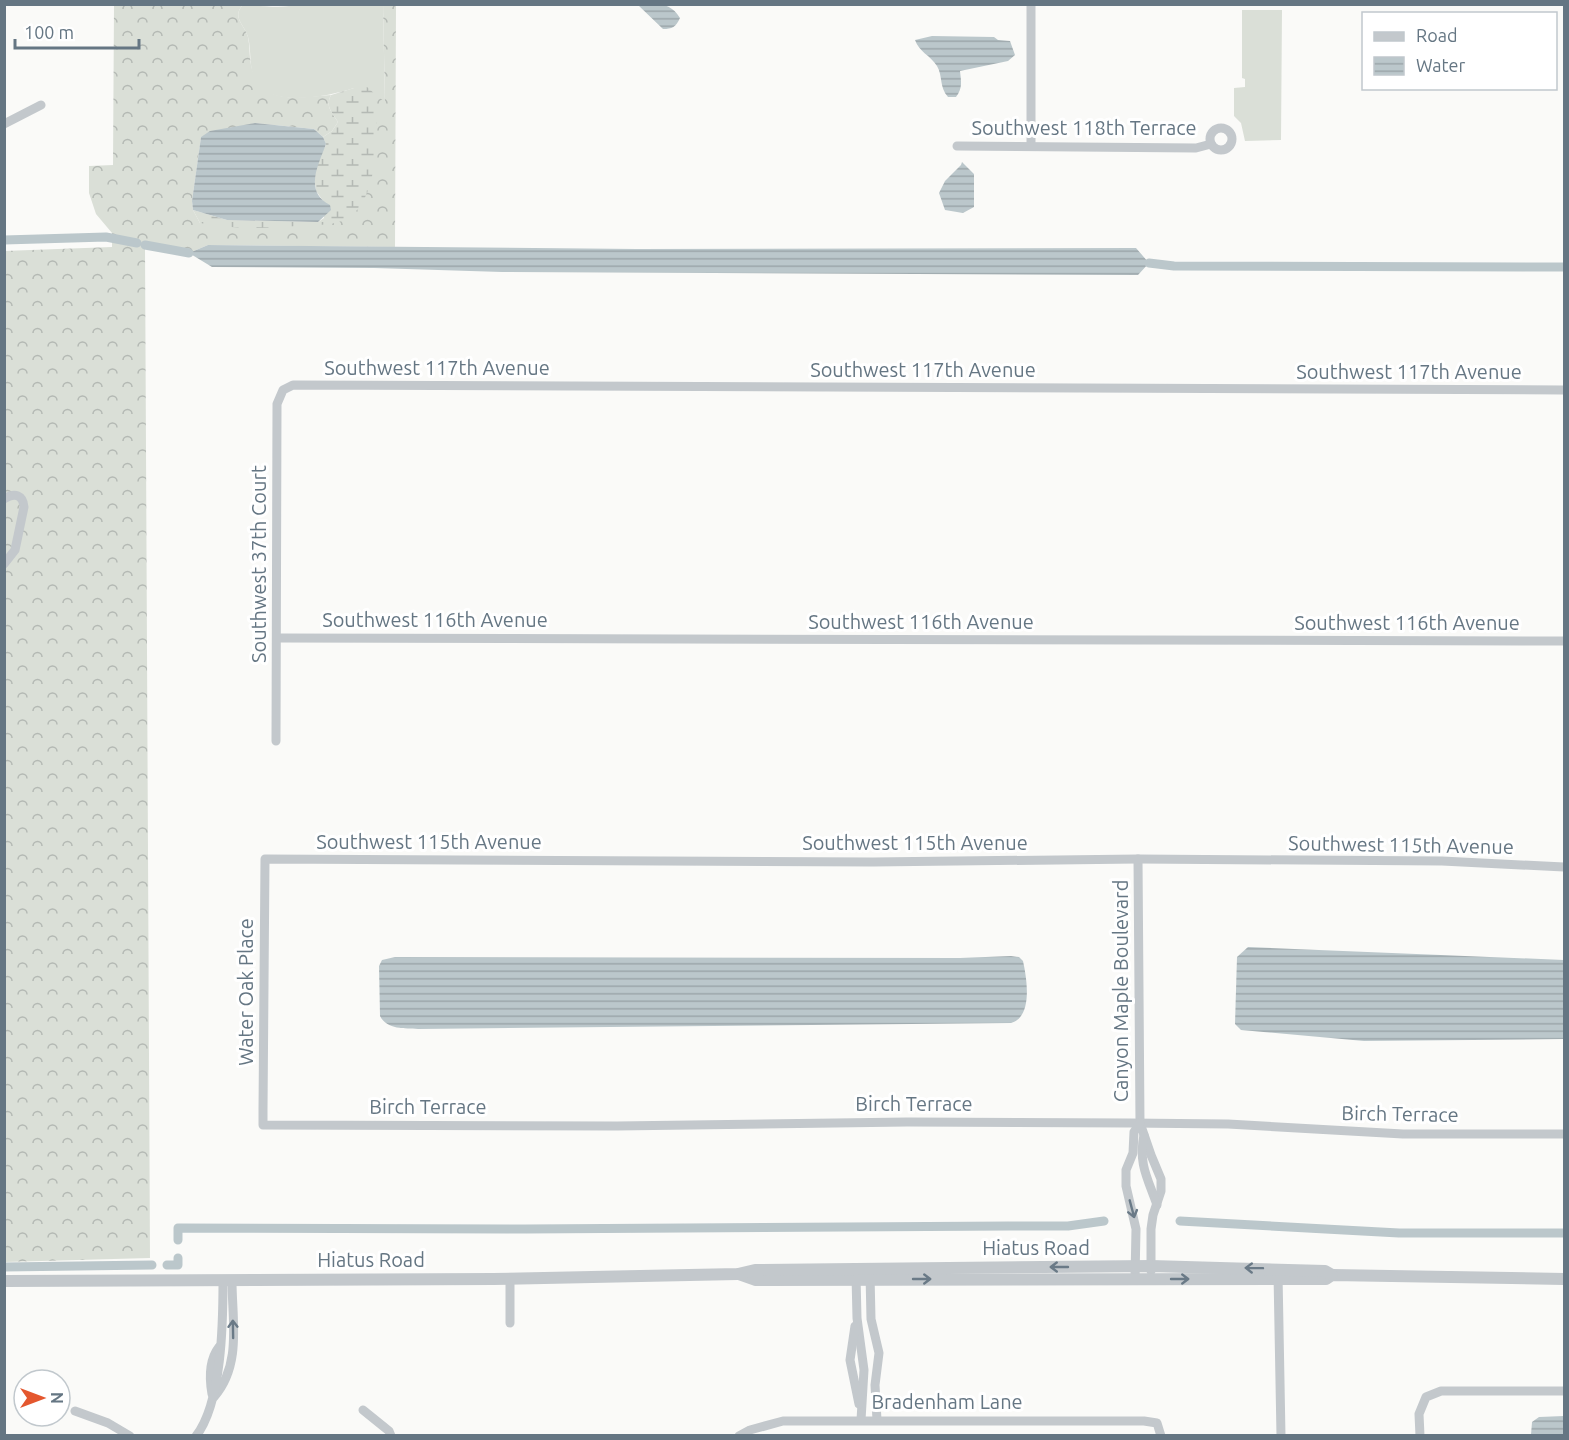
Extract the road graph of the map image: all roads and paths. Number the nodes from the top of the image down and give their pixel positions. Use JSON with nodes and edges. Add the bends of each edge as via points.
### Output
{"nodes":[{"id":1,"x":1031,"y":4,"type":"edge"},
{"id":2,"x":41,"y":105,"type":"dead end"},
{"id":3,"x":4,"y":124,"type":"edge"},
{"id":4,"x":1211,"y":144,"type":"dead end"},
{"id":5,"x":957,"y":146,"type":"dead end"},
{"id":6,"x":1032,"y":146,"type":"junction"},
{"id":7,"x":283,"y":390,"type":"joint"},
{"id":8,"x":1564,"y":390,"type":"edge"},
{"id":9,"x":4,"y":499,"type":"edge"},
{"id":10,"x":4,"y":564,"type":"edge"},
{"id":11,"x":277,"y":638,"type":"junction"},
{"id":12,"x":1564,"y":641,"type":"edge"},
{"id":13,"x":276,"y":741,"type":"dead end"},
{"id":14,"x":265,"y":859,"type":"joint"},
{"id":15,"x":1138,"y":859,"type":"junction"},
{"id":16,"x":1564,"y":867,"type":"edge"},
{"id":17,"x":1140,"y":1123,"type":"junction"},
{"id":18,"x":263,"y":1125,"type":"joint"},
{"id":19,"x":1564,"y":1134,"type":"edge"},
{"id":20,"x":1144,"y":1135,"type":"junction"},
{"id":21,"x":1143,"y":1166,"type":"junction"},
{"id":22,"x":1126,"y":1170,"type":"junction"},
{"id":23,"x":1157,"y":1205,"type":"junction"},
{"id":24,"x":1151,"y":1266,"type":"junction"},
{"id":25,"x":1135,"y":1273,"type":"junction"},
{"id":26,"x":856,"y":1274,"type":"junction"},
{"id":27,"x":870,"y":1274,"type":"junction"},
{"id":28,"x":1278,"y":1274,"type":"junction"},
{"id":29,"x":510,"y":1279,"type":"junction"},
{"id":30,"x":1564,"y":1279,"type":"edge"},
{"id":31,"x":1152,"y":1280,"type":"junction"},
{"id":32,"x":4,"y":1281,"type":"edge"},
{"id":33,"x":227,"y":1281,"type":"junction"},
{"id":34,"x":857,"y":1318,"type":"junction"},
{"id":35,"x":510,"y":1323,"type":"dead end"},
{"id":36,"x":864,"y":1367,"type":"junction"},
{"id":37,"x":878,"y":1367,"type":"junction"},
{"id":38,"x":852,"y":1369,"type":"junction"},
{"id":39,"x":1564,"y":1391,"type":"edge"},
{"id":40,"x":213,"y":1399,"type":"junction"},
{"id":41,"x":363,"y":1410,"type":"dead end"},
{"id":42,"x":75,"y":1412,"type":"dead end"},
{"id":43,"x":861,"y":1420,"type":"junction"},
{"id":44,"x":877,"y":1420,"type":"junction"},
{"id":45,"x":130,"y":1436,"type":"edge"},
{"id":46,"x":196,"y":1436,"type":"edge"},
{"id":47,"x":391,"y":1436,"type":"edge"},
{"id":48,"x":739,"y":1436,"type":"edge"},
{"id":49,"x":1161,"y":1436,"type":"edge"},
{"id":50,"x":1281,"y":1436,"type":"edge"},
{"id":51,"x":1420,"y":1436,"type":"edge"}],
"edges":[{"from":1,"to":6,"type":"street"},
{"from":2,"to":3,"type":"street"},
{"from":4,"to":6,"type":"street","name":"Southwest 118th Terrace","via":[[1196,148]]},
{"from":5,"to":6,"type":"street","name":"Southwest 118th Terrace"},
{"from":7,"to":8,"type":"street","name":"Southwest 117th Avenue","via":[[305,385]]},
{"from":7,"to":11,"type":"street","name":"Southwest 37th Court","via":[[277,404]]},
{"from":9,"to":10,"type":"street","via":[[20,496],[24,507],[15,550]]},
{"from":11,"to":12,"type":"street","name":"Southwest 116th Avenue"},
{"from":11,"to":13,"type":"street","name":"Southwest 37th Court"},
{"from":14,"to":15,"type":"street","name":"Southwest 115th Avenue"},
{"from":14,"to":18,"type":"street","name":"Water Oak Place"},
{"from":15,"to":16,"type":"street","name":"Southwest 115th Avenue","via":[[1442,861]]},
{"from":15,"to":17,"type":"street","name":"Canyon Maple Boulevard"},
{"from":17,"to":18,"type":"street","name":"Birch Terrace"},
{"from":17,"to":19,"type":"street","name":"Birch Terrace","via":[[1403,1134]]},
{"from":17,"to":20,"type":"street","name":"Canyon Maple Boulevard"},
{"from":17,"to":22,"type":"street","name":"Canyon Maple Boulevard","via":[[1134,1132],[1133,1153]]},
{"from":20,"to":21,"type":"street","name":"Canyon Maple Boulevard","via":[[1140,1152]]},
{"from":20,"to":23,"type":"street","name":"Canyon Maple Boulevard","via":[[1161,1179]]},
{"from":21,"to":22,"type":"street"},
{"from":21,"to":23,"type":"street","name":"Canyon Maple Boulevard"},
{"from":22,"to":25,"type":"street","name":"Canyon Maple Boulevard","one_way":true,"via":[[1136,1230]]},
{"from":23,"to":24,"type":"street","name":"Canyon Maple Boulevard","via":[[1151,1229]]},
{"from":24,"to":25,"type":"street","name":"Hiatus Road"},
{"from":28,"to":24,"type":"street","name":"Hiatus Road","one_way":true},
{"from":24,"to":31,"type":"street","name":"Canyon Maple Boulevard"},
{"from":25,"to":27,"type":"street","name":"Hiatus Road"},
{"from":25,"to":31,"type":"street","name":"Hiatus Road"},
{"from":26,"to":27,"type":"street","name":"Hiatus Road"},
{"from":26,"to":29,"type":"street","name":"Hiatus Road","via":[[755,1270],[738,1274]]},
{"from":26,"to":34,"type":"street"},
{"from":27,"to":37,"type":"street"},
{"from":28,"to":30,"type":"street","name":"Hiatus Road","via":[[1325,1271],[1332,1275]]},
{"from":31,"to":28,"type":"street","name":"Hiatus Road","one_way":true},
{"from":28,"to":50,"type":"street"},
{"from":29,"to":33,"type":"street","name":"Hiatus Road"},
{"from":29,"to":35,"type":"street"},
{"from":32,"to":33,"type":"street","name":"Hiatus Road"},
{"from":33,"to":40,"type":"street"},
{"from":40,"to":33,"type":"street","one_way":true,"via":[[225,1385],[231,1368],[233,1342]]},
{"from":34,"to":36,"type":"street"},
{"from":34,"to":38,"type":"street"},
{"from":36,"to":37,"type":"street"},
{"from":36,"to":38,"type":"street"},
{"from":36,"to":43,"type":"street"},
{"from":37,"to":44,"type":"street"},
{"from":38,"to":43,"type":"street"},
{"from":39,"to":51,"type":"street","via":[[1441,1391],[1426,1397],[1419,1414]]},
{"from":40,"to":46,"type":"street"},
{"from":41,"to":47,"type":"street"},
{"from":42,"to":45,"type":"street","via":[[108,1423]]},
{"from":43,"to":44,"type":"street","name":"Bradenham Lane"},
{"from":43,"to":48,"type":"street","name":"Bradenham Lane","via":[[783,1421]]},
{"from":44,"to":49,"type":"street","name":"Bradenham Lane","via":[[1144,1421],[1157,1424]]}]}
